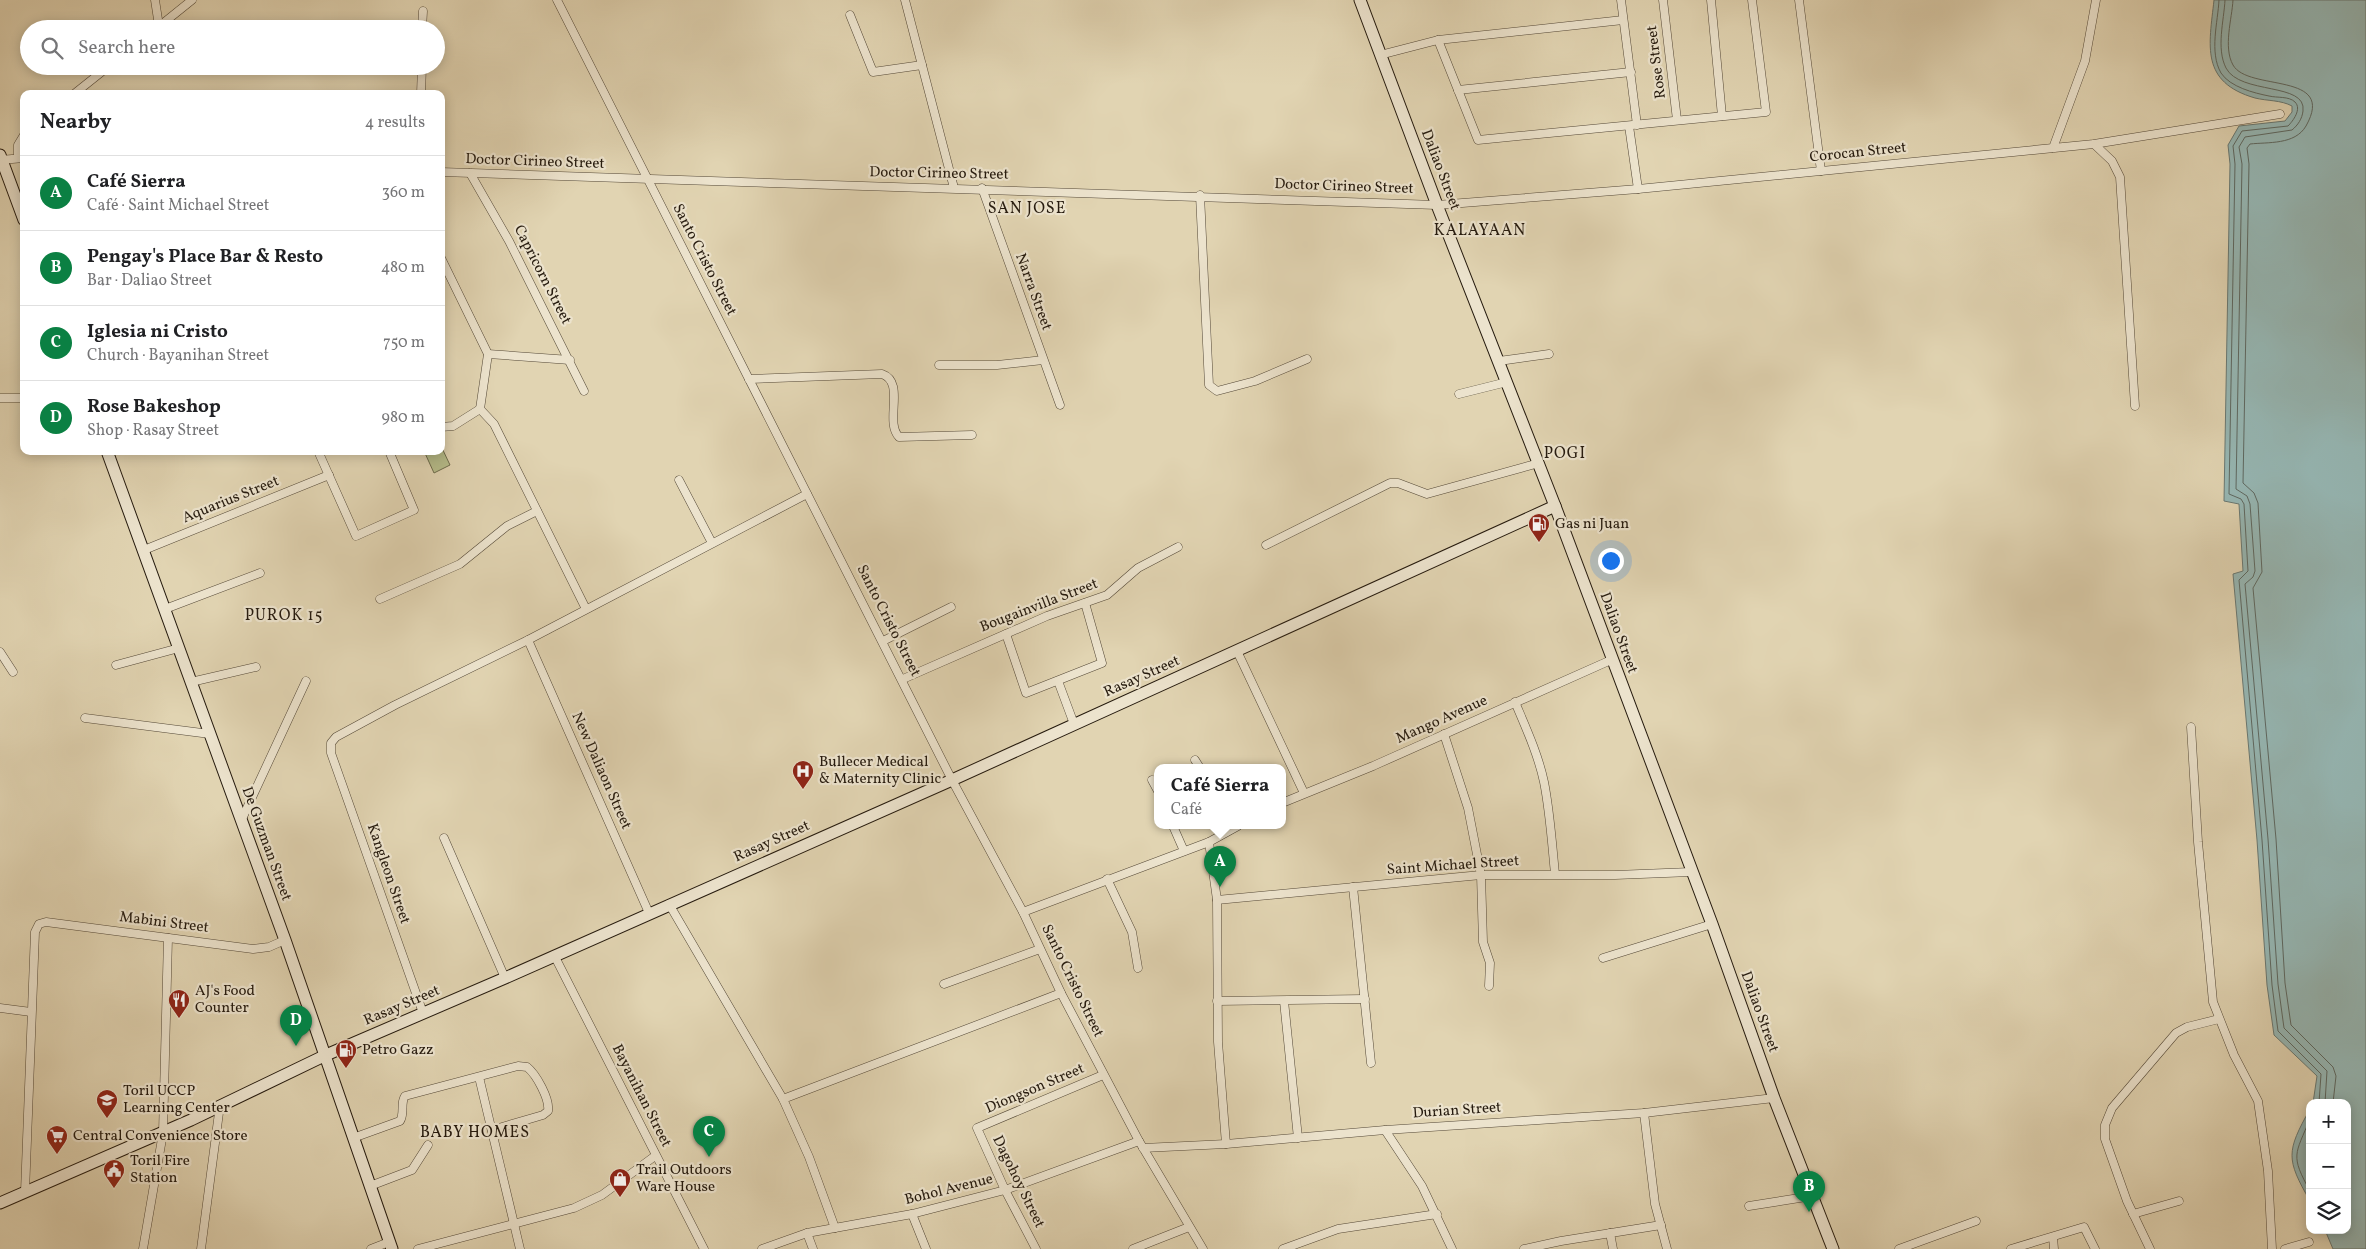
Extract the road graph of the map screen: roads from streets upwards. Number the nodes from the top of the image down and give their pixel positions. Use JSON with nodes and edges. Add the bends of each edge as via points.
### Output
{"nodes":[{"id":1,"x":155,"y":0,"type":"edge"},
{"id":2,"x":192,"y":0,"type":"edge"},
{"id":3,"x":557,"y":0,"type":"edge"},
{"id":4,"x":905,"y":0,"type":"edge"},
{"id":5,"x":1360,"y":0,"type":"edge"},
{"id":6,"x":1621,"y":0,"type":"edge"},
{"id":7,"x":1664,"y":0,"type":"edge"},
{"id":8,"x":1711,"y":0,"type":"edge"},
{"id":9,"x":1752,"y":0,"type":"edge"},
{"id":10,"x":1799,"y":0,"type":"edge"},
{"id":11,"x":2096,"y":0,"type":"edge"},
{"id":12,"x":423,"y":11,"type":"dead end"},
{"id":13,"x":850,"y":15,"type":"dead end"},
{"id":14,"x":156,"y":20,"type":"edge"},
{"id":15,"x":167,"y":20,"type":"edge"},
{"id":16,"x":422,"y":20,"type":"edge"},
{"id":17,"x":1623,"y":20,"type":"junction"},
{"id":18,"x":1438,"y":40,"type":"junction"},
{"id":19,"x":1380,"y":55,"type":"junction"},
{"id":20,"x":922,"y":65,"type":"junction"},
{"id":21,"x":1631,"y":72,"type":"junction"},
{"id":22,"x":98,"y":75,"type":"edge"},
{"id":23,"x":422,"y":75,"type":"edge"},
{"id":24,"x":79,"y":90,"type":"edge"},
{"id":25,"x":421,"y":90,"type":"edge"},
{"id":26,"x":1458,"y":90,"type":"junction"},
{"id":27,"x":2280,"y":114,"type":"dead end"},
{"id":28,"x":1722,"y":116,"type":"junction"},
{"id":29,"x":1678,"y":120,"type":"junction"},
{"id":30,"x":1633,"y":125,"type":"junction"},
{"id":31,"x":20,"y":142,"type":"edge"},
{"id":32,"x":2094,"y":144,"type":"junction"},
{"id":33,"x":2053,"y":148,"type":"junction"},
{"id":34,"x":20,"y":154,"type":"edge"},
{"id":35,"x":1,"y":158,"type":"edge"},
{"id":36,"x":20,"y":158,"type":"edge"},
{"id":37,"x":1821,"y":171,"type":"junction"},
{"id":38,"x":445,"y":172,"type":"edge"},
{"id":39,"x":470,"y":173,"type":"junction"},
{"id":40,"x":648,"y":180,"type":"junction"},
{"id":41,"x":954,"y":188,"type":"junction"},
{"id":42,"x":982,"y":188,"type":"junction"},
{"id":43,"x":1638,"y":189,"type":"junction"},
{"id":44,"x":1200,"y":195,"type":"junction"},
{"id":45,"x":1437,"y":205,"type":"junction"},
{"id":46,"x":20,"y":209,"type":"edge"},
{"id":47,"x":445,"y":266,"type":"edge"},
{"id":48,"x":488,"y":354,"type":"junction"},
{"id":49,"x":1549,"y":354,"type":"dead end"},
{"id":50,"x":1307,"y":359,"type":"dead end"},
{"id":51,"x":570,"y":360,"type":"junction"},
{"id":52,"x":1044,"y":360,"type":"junction"},
{"id":53,"x":1499,"y":361,"type":"junction"},
{"id":54,"x":939,"y":365,"type":"dead end"},
{"id":55,"x":749,"y":379,"type":"junction"},
{"id":56,"x":1507,"y":382,"type":"junction"},
{"id":57,"x":584,"y":391,"type":"dead end"},
{"id":58,"x":1459,"y":394,"type":"dead end"},
{"id":59,"x":0,"y":398,"type":"edge"},
{"id":60,"x":20,"y":398,"type":"edge"},
{"id":61,"x":1060,"y":405,"type":"dead end"},
{"id":62,"x":2135,"y":406,"type":"dead end"},
{"id":63,"x":480,"y":409,"type":"junction"},
{"id":64,"x":445,"y":427,"type":"edge"},
{"id":65,"x":972,"y":436,"type":"dead end"},
{"id":66,"x":108,"y":455,"type":"edge"},
{"id":67,"x":320,"y":455,"type":"edge"},
{"id":68,"x":391,"y":455,"type":"edge"},
{"id":69,"x":1539,"y":463,"type":"junction"},
{"id":70,"x":329,"y":475,"type":"junction"},
{"id":71,"x":679,"y":480,"type":"dead end"},
{"id":72,"x":807,"y":494,"type":"junction"},
{"id":73,"x":1556,"y":506,"type":"junction"},
{"id":74,"x":537,"y":511,"type":"junction"},
{"id":75,"x":712,"y":543,"type":"junction"},
{"id":76,"x":1266,"y":545,"type":"dead end"},
{"id":77,"x":1178,"y":547,"type":"dead end"},
{"id":78,"x":144,"y":550,"type":"junction"},
{"id":79,"x":260,"y":573,"type":"dead end"},
{"id":80,"x":380,"y":599,"type":"dead end"},
{"id":81,"x":1085,"y":603,"type":"junction"},
{"id":82,"x":951,"y":607,"type":"dead end"},
{"id":83,"x":165,"y":609,"type":"junction"},
{"id":84,"x":586,"y":609,"type":"junction"},
{"id":85,"x":1006,"y":634,"type":"junction"},
{"id":86,"x":528,"y":640,"type":"junction"},
{"id":87,"x":883,"y":641,"type":"junction"},
{"id":88,"x":179,"y":648,"type":"junction"},
{"id":89,"x":1237,"y":651,"type":"junction"},
{"id":90,"x":0,"y":652,"type":"edge"},
{"id":91,"x":1611,"y":660,"type":"junction"},
{"id":92,"x":116,"y":665,"type":"dead end"},
{"id":93,"x":256,"y":667,"type":"dead end"},
{"id":94,"x":13,"y":672,"type":"dead end"},
{"id":95,"x":903,"y":679,"type":"junction"},
{"id":96,"x":306,"y":681,"type":"dead end"},
{"id":97,"x":191,"y":682,"type":"junction"},
{"id":98,"x":1058,"y":682,"type":"junction"},
{"id":99,"x":1515,"y":702,"type":"junction"},
{"id":100,"x":85,"y":718,"type":"dead end"},
{"id":101,"x":1074,"y":724,"type":"junction"},
{"id":102,"x":2191,"y":727,"type":"dead end"},
{"id":103,"x":210,"y":734,"type":"junction"},
{"id":104,"x":1444,"y":734,"type":"junction"},
{"id":105,"x":1195,"y":760,"type":"dead end"},
{"id":106,"x":1198,"y":764,"type":"edge"},
{"id":107,"x":952,"y":780,"type":"junction"},
{"id":108,"x":1152,"y":780,"type":"dead end"},
{"id":109,"x":1154,"y":784,"type":"edge"},
{"id":110,"x":1304,"y":793,"type":"junction"},
{"id":111,"x":1286,"y":801,"type":"edge"},
{"id":112,"x":241,"y":820,"type":"junction"},
{"id":113,"x":1174,"y":829,"type":"edge"},
{"id":114,"x":1230,"y":829,"type":"edge"},
{"id":115,"x":444,"y":838,"type":"dead end"},
{"id":116,"x":1209,"y":842,"type":"junction"},
{"id":117,"x":1184,"y":851,"type":"junction"},
{"id":118,"x":1691,"y":872,"type":"junction"},
{"id":119,"x":1555,"y":874,"type":"junction"},
{"id":120,"x":1481,"y":875,"type":"junction"},
{"id":121,"x":1107,"y":879,"type":"junction"},
{"id":122,"x":1353,"y":887,"type":"junction"},
{"id":123,"x":1216,"y":900,"type":"junction"},
{"id":124,"x":669,"y":904,"type":"junction"},
{"id":125,"x":1023,"y":912,"type":"junction"},
{"id":126,"x":649,"y":913,"type":"junction"},
{"id":127,"x":1712,"y":924,"type":"junction"},
{"id":128,"x":168,"y":938,"type":"junction"},
{"id":129,"x":285,"y":940,"type":"junction"},
{"id":130,"x":1040,"y":949,"type":"junction"},
{"id":131,"x":554,"y":956,"type":"junction"},
{"id":132,"x":1603,"y":958,"type":"dead end"},
{"id":133,"x":1138,"y":968,"type":"dead end"},
{"id":134,"x":505,"y":978,"type":"junction"},
{"id":135,"x":944,"y":984,"type":"dead end"},
{"id":136,"x":1489,"y":986,"type":"dead end"},
{"id":137,"x":1061,"y":993,"type":"junction"},
{"id":138,"x":1365,"y":999,"type":"junction"},
{"id":139,"x":1217,"y":1001,"type":"junction"},
{"id":140,"x":1284,"y":1001,"type":"junction"},
{"id":141,"x":0,"y":1008,"type":"edge"},
{"id":142,"x":32,"y":1012,"type":"junction"},
{"id":143,"x":422,"y":1013,"type":"junction"},
{"id":144,"x":2220,"y":1019,"type":"junction"},
{"id":145,"x":326,"y":1055,"type":"junction"},
{"id":146,"x":1371,"y":1063,"type":"dead end"},
{"id":147,"x":1104,"y":1075,"type":"junction"},
{"id":148,"x":479,"y":1077,"type":"junction"},
{"id":149,"x":1774,"y":1098,"type":"junction"},
{"id":150,"x":783,"y":1099,"type":"junction"},
{"id":151,"x":220,"y":1105,"type":"junction"},
{"id":152,"x":1644,"y":1113,"type":"junction"},
{"id":153,"x":976,"y":1128,"type":"joint"},
{"id":154,"x":492,"y":1130,"type":"junction"},
{"id":155,"x":1385,"y":1130,"type":"junction"},
{"id":156,"x":163,"y":1132,"type":"junction"},
{"id":157,"x":353,"y":1138,"type":"junction"},
{"id":158,"x":1298,"y":1138,"type":"junction"},
{"id":159,"x":1226,"y":1144,"type":"junction"},
{"id":160,"x":428,"y":1145,"type":"dead end"},
{"id":161,"x":1141,"y":1145,"type":"junction"},
{"id":162,"x":655,"y":1156,"type":"junction"},
{"id":163,"x":370,"y":1186,"type":"junction"},
{"id":164,"x":1005,"y":1190,"type":"junction"},
{"id":165,"x":25,"y":1192,"type":"junction"},
{"id":166,"x":1812,"y":1196,"type":"junction"},
{"id":167,"x":2178,"y":1201,"type":"dead end"},
{"id":168,"x":0,"y":1203,"type":"edge"},
{"id":169,"x":1749,"y":1206,"type":"dead end"},
{"id":170,"x":912,"y":1214,"type":"junction"},
{"id":171,"x":1437,"y":1214,"type":"junction"},
{"id":172,"x":2133,"y":1214,"type":"junction"},
{"id":173,"x":1976,"y":1221,"type":"dead end"},
{"id":174,"x":513,"y":1223,"type":"junction"},
{"id":175,"x":1661,"y":1225,"type":"junction"},
{"id":176,"x":1189,"y":1227,"type":"junction"},
{"id":177,"x":836,"y":1228,"type":"junction"},
{"id":178,"x":806,"y":1233,"type":"junction"},
{"id":179,"x":1610,"y":1233,"type":"junction"},
{"id":180,"x":2053,"y":1237,"type":"junction"},
{"id":181,"x":2309,"y":1242,"type":"dead end"},
{"id":182,"x":390,"y":1245,"type":"edge"},
{"id":183,"x":143,"y":1249,"type":"edge"},
{"id":184,"x":201,"y":1249,"type":"edge"},
{"id":185,"x":371,"y":1249,"type":"edge"},
{"id":186,"x":418,"y":1249,"type":"edge"},
{"id":187,"x":520,"y":1249,"type":"edge"},
{"id":188,"x":704,"y":1249,"type":"edge"},
{"id":189,"x":762,"y":1249,"type":"edge"},
{"id":190,"x":813,"y":1249,"type":"edge"},
{"id":191,"x":926,"y":1249,"type":"edge"},
{"id":192,"x":1036,"y":1249,"type":"edge"},
{"id":193,"x":1132,"y":1249,"type":"edge"},
{"id":194,"x":1203,"y":1249,"type":"edge"},
{"id":195,"x":1283,"y":1249,"type":"edge"},
{"id":196,"x":1452,"y":1249,"type":"edge"},
{"id":197,"x":1524,"y":1249,"type":"edge"},
{"id":198,"x":1613,"y":1249,"type":"edge"},
{"id":199,"x":1667,"y":1249,"type":"edge"},
{"id":200,"x":1833,"y":1249,"type":"edge"},
{"id":201,"x":1899,"y":1249,"type":"edge"},
{"id":202,"x":2011,"y":1249,"type":"edge"},
{"id":203,"x":2054,"y":1249,"type":"edge"},
{"id":204,"x":2095,"y":1249,"type":"edge"},
{"id":205,"x":2150,"y":1249,"type":"edge"},
{"id":206,"x":2272,"y":1249,"type":"edge"},
{"id":207,"x":2285,"y":1249,"type":"edge"}],
"edges":[{"from":1,"to":14,"type":"street"},
{"from":2,"to":15,"type":"street"},
{"from":3,"to":40,"type":"street","name":"Santo Cristo Street"},
{"from":4,"to":20,"type":"street"},
{"from":5,"to":19,"type":"street","name":"Daliao Street"},
{"from":6,"to":17,"type":"street"},
{"from":7,"to":29,"type":"street","name":"Rose Street"},
{"from":8,"to":28,"type":"street"},
{"from":9,"to":28,"type":"street","via":[[1766,112]]},
{"from":10,"to":37,"type":"street"},
{"from":11,"to":33,"type":"street","via":[[2084,61]]},
{"from":12,"to":16,"type":"street"},
{"from":13,"to":20,"type":"street","via":[[873,72]]},
{"from":17,"to":18,"type":"street"},
{"from":17,"to":21,"type":"street"},
{"from":18,"to":19,"type":"street"},
{"from":18,"to":26,"type":"street"},
{"from":19,"to":45,"type":"street","name":"Daliao Street"},
{"from":20,"to":41,"type":"street"},
{"from":21,"to":26,"type":"street"},
{"from":21,"to":30,"type":"street"},
{"from":22,"to":24,"type":"street"},
{"from":23,"to":25,"type":"street"},
{"from":26,"to":30,"type":"street","via":[[1478,140]]},
{"from":27,"to":32,"type":"street","name":"Corocan Street"},
{"from":28,"to":29,"type":"street"},
{"from":29,"to":30,"type":"street"},
{"from":30,"to":43,"type":"street"},
{"from":31,"to":34,"type":"street"},
{"from":32,"to":33,"type":"street","name":"Corocan Street"},
{"from":32,"to":62,"type":"street","via":[[2112,161],[2120,177]]},
{"from":33,"to":37,"type":"street","name":"Corocan Street"},
{"from":35,"to":36,"type":"street"},
{"from":35,"to":46,"type":"street"},
{"from":37,"to":43,"type":"street","name":"Corocan Street"},
{"from":38,"to":39,"type":"street","name":"Doctor Cirineo Street"},
{"from":39,"to":40,"type":"street","name":"Doctor Cirineo Street"},
{"from":39,"to":51,"type":"street","name":"Capricorn Street"},
{"from":40,"to":41,"type":"street","name":"Doctor Cirineo Street"},
{"from":40,"to":55,"type":"street","name":"Santo Cristo Street"},
{"from":41,"to":42,"type":"street","name":"Doctor Cirineo Street"},
{"from":42,"to":44,"type":"street","name":"Doctor Cirineo Street"},
{"from":42,"to":52,"type":"street","name":"Narra Street"},
{"from":43,"to":45,"type":"street","name":"Corocan Street"},
{"from":44,"to":45,"type":"street","name":"Doctor Cirineo Street"},
{"from":44,"to":50,"type":"street","via":[[1210,385],[1217,391],[1254,381]]},
{"from":45,"to":53,"type":"street","name":"Daliao Street"},
{"from":47,"to":48,"type":"street"},
{"from":48,"to":51,"type":"street"},
{"from":48,"to":63,"type":"street"},
{"from":49,"to":53,"type":"street"},
{"from":51,"to":57,"type":"street","name":"Capricorn Street"},
{"from":52,"to":54,"type":"street","via":[[997,365]]},
{"from":52,"to":61,"type":"street","name":"Narra Street"},
{"from":53,"to":56,"type":"street","name":"Daliao Street"},
{"from":55,"to":65,"type":"street","via":[[882,374],[889,378],[893,388],[895,430],[899,437]]},
{"from":55,"to":72,"type":"street","name":"Santo Cristo Street"},
{"from":56,"to":58,"type":"street"},
{"from":56,"to":69,"type":"street","name":"Daliao Street"},
{"from":59,"to":60,"type":"street"},
{"from":63,"to":64,"type":"street","via":[[453,426]]},
{"from":63,"to":74,"type":"street","via":[[494,424]]},
{"from":66,"to":78,"type":"street","name":"De Guzman Street"},
{"from":67,"to":70,"type":"street"},
{"from":68,"to":70,"type":"street","via":[[414,510],[356,536]]},
{"from":69,"to":73,"type":"street","name":"Daliao Street"},
{"from":69,"to":76,"type":"street","via":[[1427,494],[1390,483]]},
{"from":70,"to":78,"type":"street","name":"Aquarius Street"},
{"from":71,"to":75,"type":"street"},
{"from":72,"to":75,"type":"street"},
{"from":72,"to":87,"type":"street","name":"Santo Cristo Street"},
{"from":73,"to":89,"type":"street","name":"Rasay Street"},
{"from":73,"to":91,"type":"street","name":"Daliao Street"},
{"from":74,"to":80,"type":"street","via":[[507,526],[460,564]]},
{"from":74,"to":84,"type":"street"},
{"from":75,"to":84,"type":"street"},
{"from":77,"to":81,"type":"street","name":"Bougainvilla Street","via":[[1138,568],[1107,595]]},
{"from":78,"to":83,"type":"street","name":"De Guzman Street"},
{"from":79,"to":83,"type":"street"},
{"from":81,"to":85,"type":"street","name":"Bougainvilla Street"},
{"from":81,"to":98,"type":"street","via":[[1102,663]]},
{"from":82,"to":87,"type":"street"},
{"from":83,"to":88,"type":"street","name":"De Guzman Street"},
{"from":84,"to":86,"type":"street"},
{"from":85,"to":95,"type":"street","name":"Bougainvilla Street"},
{"from":85,"to":98,"type":"street","via":[[1026,693]]},
{"from":86,"to":126,"type":"street","name":"New Daliaon Street"},
{"from":86,"to":143,"type":"street","name":"Kangleon Street","via":[[395,705],[331,743],[331,753]]},
{"from":87,"to":95,"type":"street","name":"Santo Cristo Street"},
{"from":88,"to":92,"type":"street"},
{"from":88,"to":97,"type":"street","name":"De Guzman Street"},
{"from":89,"to":101,"type":"street","name":"Rasay Street"},
{"from":89,"to":110,"type":"street"},
{"from":90,"to":94,"type":"street"},
{"from":91,"to":99,"type":"street","name":"Mango Avenue"},
{"from":91,"to":118,"type":"street","name":"Daliao Street"},
{"from":93,"to":97,"type":"street"},
{"from":95,"to":107,"type":"street","name":"Santo Cristo Street"},
{"from":96,"to":112,"type":"street"},
{"from":97,"to":103,"type":"street","name":"De Guzman Street"},
{"from":98,"to":101,"type":"street"},
{"from":99,"to":104,"type":"street","name":"Mango Avenue"},
{"from":99,"to":119,"type":"street","via":[[1535,749],[1544,781]]},
{"from":100,"to":103,"type":"street"},
{"from":101,"to":107,"type":"street","name":"Rasay Street"},
{"from":102,"to":144,"type":"street","via":[[2212,1002]]},
{"from":103,"to":112,"type":"street","name":"De Guzman Street"},
{"from":104,"to":110,"type":"street","name":"Mango Avenue"},
{"from":104,"to":120,"type":"street","via":[[1468,808]]},
{"from":105,"to":106,"type":"street"},
{"from":107,"to":124,"type":"street","name":"Rasay Street"},
{"from":107,"to":125,"type":"street","name":"Santo Cristo Street"},
{"from":108,"to":109,"type":"street"},
{"from":110,"to":111,"type":"street","name":"Mango Avenue"},
{"from":112,"to":129,"type":"street","name":"De Guzman Street"},
{"from":113,"to":117,"type":"street"},
{"from":114,"to":116,"type":"street"},
{"from":115,"to":134,"type":"street"},
{"from":116,"to":117,"type":"street"},
{"from":116,"to":123,"type":"street"},
{"from":117,"to":121,"type":"street"},
{"from":118,"to":119,"type":"street","name":"Saint Michael Street"},
{"from":118,"to":127,"type":"street","name":"Daliao Street"},
{"from":119,"to":120,"type":"street","name":"Saint Michael Street"},
{"from":120,"to":122,"type":"street","name":"Saint Michael Street"},
{"from":120,"to":136,"type":"street","via":[[1483,942],[1490,963]]},
{"from":121,"to":125,"type":"street"},
{"from":121,"to":133,"type":"street","via":[[1132,932]]},
{"from":122,"to":123,"type":"street","name":"Saint Michael Street"},
{"from":122,"to":138,"type":"street"},
{"from":123,"to":139,"type":"street"},
{"from":124,"to":126,"type":"street","name":"Rasay Street"},
{"from":124,"to":150,"type":"street"},
{"from":125,"to":130,"type":"street","name":"Santo Cristo Street"},
{"from":126,"to":131,"type":"street","name":"Rasay Street"},
{"from":127,"to":132,"type":"street"},
{"from":127,"to":149,"type":"street","name":"Daliao Street"},
{"from":128,"to":129,"type":"street","name":"Mabini Street","via":[[253,949]]},
{"from":128,"to":142,"type":"street","name":"Mabini Street","via":[[46,922],[39,924],[35,932]]},
{"from":128,"to":156,"type":"street"},
{"from":129,"to":145,"type":"street","name":"De Guzman Street"},
{"from":130,"to":135,"type":"street"},
{"from":130,"to":137,"type":"street","name":"Santo Cristo Street"},
{"from":131,"to":134,"type":"street","name":"Rasay Street"},
{"from":131,"to":162,"type":"street","name":"Bayanihan Street"},
{"from":134,"to":143,"type":"street","name":"Rasay Street"},
{"from":137,"to":147,"type":"street","name":"Santo Cristo Street"},
{"from":137,"to":150,"type":"street"},
{"from":138,"to":140,"type":"street"},
{"from":138,"to":146,"type":"street"},
{"from":139,"to":140,"type":"street"},
{"from":139,"to":159,"type":"street"},
{"from":140,"to":158,"type":"street"},
{"from":141,"to":142,"type":"street"},
{"from":142,"to":165,"type":"street"},
{"from":143,"to":145,"type":"street","name":"Rasay Street"},
{"from":144,"to":172,"type":"street","via":[[2176,1032],[2109,1113],[2105,1139]]},
{"from":144,"to":206,"type":"street","via":[[2234,1056],[2258,1100],[2268,1171]]},
{"from":145,"to":151,"type":"street","name":"Rasay Street"},
{"from":145,"to":157,"type":"street","name":"De Guzman Street"},
{"from":147,"to":153,"type":"street","name":"Diongson Street"},
{"from":147,"to":161,"type":"street","name":"Santo Cristo Street"},
{"from":148,"to":154,"type":"street"},
{"from":148,"to":154,"type":"street","via":[[518,1066],[527,1067],[548,1105],[548,1111],[543,1115]]},
{"from":148,"to":157,"type":"street","via":[[405,1096],[400,1121]]},
{"from":149,"to":152,"type":"street","name":"Durian Street"},
{"from":149,"to":166,"type":"street","name":"Daliao Street"},
{"from":150,"to":177,"type":"street"},
{"from":151,"to":156,"type":"street","name":"Rasay Street"},
{"from":151,"to":184,"type":"street"},
{"from":152,"to":155,"type":"street","name":"Durian Street"},
{"from":152,"to":175,"type":"street","via":[[1655,1204]]},
{"from":153,"to":164,"type":"street","name":"Dagohoy Street"},
{"from":154,"to":174,"type":"street"},
{"from":155,"to":158,"type":"street","name":"Durian Street"},
{"from":155,"to":171,"type":"street"},
{"from":156,"to":165,"type":"street","name":"Rasay Street"},
{"from":156,"to":183,"type":"street"},
{"from":157,"to":163,"type":"street","name":"De Guzman Street"},
{"from":158,"to":159,"type":"street","name":"Durian Street"},
{"from":159,"to":161,"type":"street","name":"Durian Street"},
{"from":160,"to":163,"type":"street","via":[[412,1170]]},
{"from":161,"to":164,"type":"street","name":"Bohol Avenue"},
{"from":161,"to":176,"type":"street","name":"Santo Cristo Street"},
{"from":162,"to":174,"type":"street","via":[[602,1195],[574,1208]]},
{"from":162,"to":188,"type":"street","name":"Bayanihan Street"},
{"from":163,"to":182,"type":"street","name":"De Guzman Street"},
{"from":164,"to":170,"type":"street","name":"Bohol Avenue"},
{"from":164,"to":192,"type":"street","name":"Dagohoy Street"},
{"from":165,"to":168,"type":"street","name":"Rasay Street"},
{"from":166,"to":169,"type":"street"},
{"from":166,"to":200,"type":"street","name":"Daliao Street"},
{"from":167,"to":172,"type":"street"},
{"from":170,"to":177,"type":"street","name":"Bohol Avenue"},
{"from":170,"to":191,"type":"street"},
{"from":171,"to":195,"type":"street","via":[[1338,1229]]},
{"from":171,"to":196,"type":"street"},
{"from":172,"to":205,"type":"street"},
{"from":173,"to":201,"type":"street"},
{"from":174,"to":186,"type":"street"},
{"from":174,"to":187,"type":"street"},
{"from":175,"to":179,"type":"street"},
{"from":175,"to":199,"type":"street"},
{"from":176,"to":193,"type":"street"},
{"from":176,"to":194,"type":"street","name":"Santo Cristo Street"},
{"from":177,"to":178,"type":"street","name":"Bohol Avenue"},
{"from":178,"to":189,"type":"street","name":"Bohol Avenue"},
{"from":178,"to":190,"type":"street"},
{"from":179,"to":197,"type":"street"},
{"from":179,"to":198,"type":"street"},
{"from":180,"to":202,"type":"street"},
{"from":180,"to":203,"type":"street"},
{"from":180,"to":204,"type":"street","via":[[2084,1227]]},
{"from":181,"to":207,"type":"street"},
{"from":182,"to":185,"type":"street"}]}
